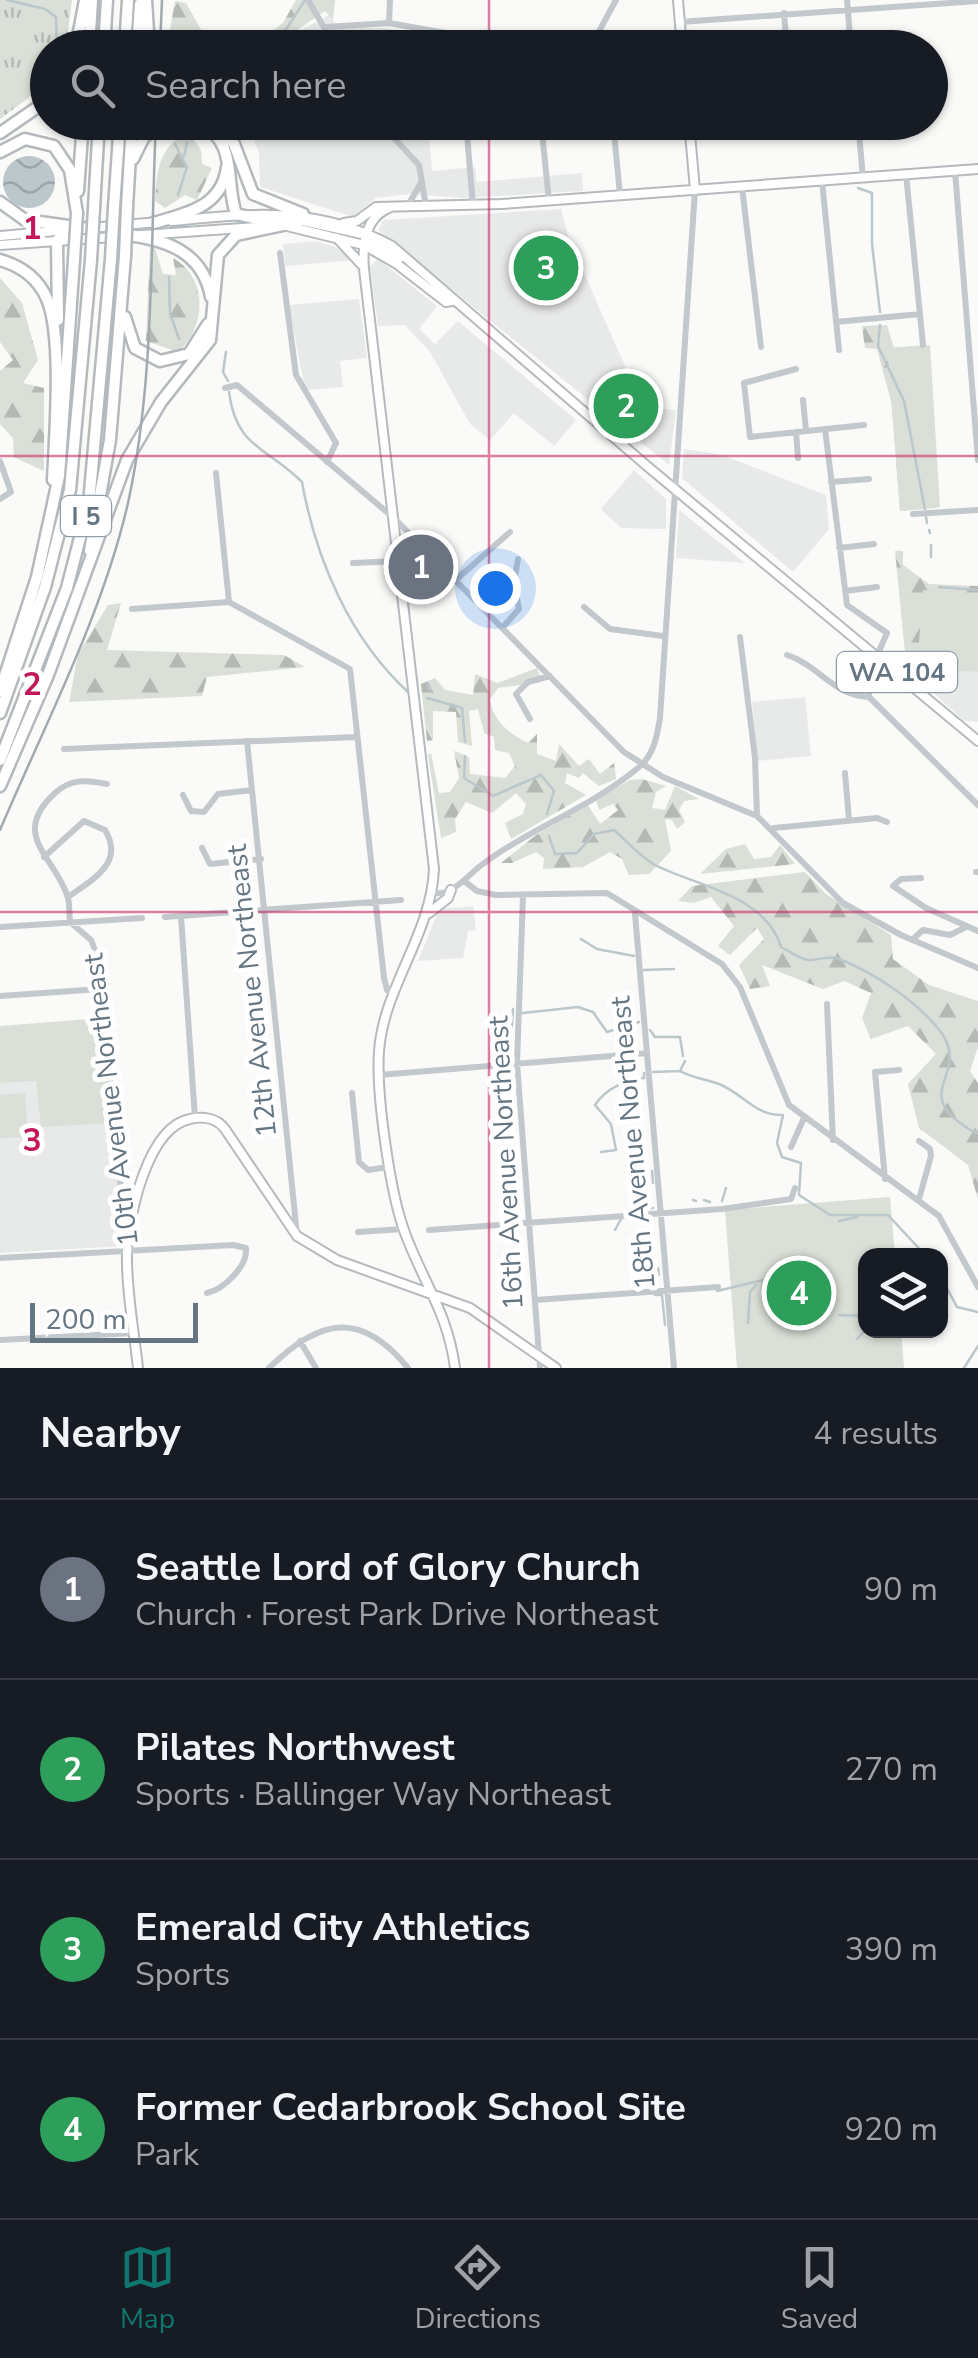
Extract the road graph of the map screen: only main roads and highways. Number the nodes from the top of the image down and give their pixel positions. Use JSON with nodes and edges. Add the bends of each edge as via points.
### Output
{"nodes":[{"id":1,"x":82,"y":0,"type":"edge"},
{"id":2,"x":92,"y":0,"type":"edge"},
{"id":3,"x":107,"y":0,"type":"edge"},
{"id":4,"x":128,"y":0,"type":"edge"},
{"id":5,"x":143,"y":0,"type":"edge"},
{"id":6,"x":678,"y":0,"type":"edge"},
{"id":7,"x":78,"y":30,"type":"edge"},
{"id":8,"x":90,"y":30,"type":"edge"},
{"id":9,"x":105,"y":30,"type":"edge"},
{"id":10,"x":126,"y":30,"type":"edge"},
{"id":11,"x":139,"y":30,"type":"edge"},
{"id":12,"x":147,"y":30,"type":"edge"},
{"id":13,"x":681,"y":30,"type":"edge"},
{"id":14,"x":30,"y":112,"type":"edge"},
{"id":15,"x":0,"y":133,"type":"edge"},
{"id":16,"x":30,"y":140,"type":"edge"},
{"id":17,"x":32,"y":140,"type":"edge"},
{"id":18,"x":83,"y":140,"type":"edge"},
{"id":19,"x":99,"y":140,"type":"edge"},
{"id":20,"x":119,"y":140,"type":"edge"},
{"id":21,"x":131,"y":140,"type":"edge"},
{"id":22,"x":142,"y":140,"type":"edge"},
{"id":23,"x":219,"y":140,"type":"edge"},
{"id":24,"x":230,"y":140,"type":"edge"},
{"id":25,"x":691,"y":140,"type":"edge"},
{"id":26,"x":221,"y":142,"type":"junction"},
{"id":27,"x":0,"y":152,"type":"edge"},
{"id":28,"x":978,"y":169,"type":"edge"},
{"id":29,"x":128,"y":185,"type":"junction"},
{"id":30,"x":695,"y":190,"type":"junction"},
{"id":31,"x":0,"y":202,"type":"edge"},
{"id":32,"x":391,"y":208,"type":"junction"},
{"id":33,"x":77,"y":213,"type":"junction"},
{"id":34,"x":236,"y":214,"type":"junction"},
{"id":35,"x":303,"y":214,"type":"junction"},
{"id":36,"x":257,"y":219,"type":"junction"},
{"id":37,"x":154,"y":223,"type":"junction"},
{"id":38,"x":340,"y":223,"type":"junction"},
{"id":39,"x":283,"y":225,"type":"junction"},
{"id":40,"x":83,"y":228,"type":"junction"},
{"id":41,"x":205,"y":228,"type":"junction"},
{"id":42,"x":68,"y":229,"type":"junction"},
{"id":43,"x":329,"y":233,"type":"junction"},
{"id":44,"x":367,"y":234,"type":"junction"},
{"id":45,"x":0,"y":236,"type":"edge"},
{"id":46,"x":128,"y":236,"type":"junction"},
{"id":47,"x":57,"y":241,"type":"junction"},
{"id":48,"x":364,"y":245,"type":"junction"},
{"id":49,"x":0,"y":246,"type":"edge"},
{"id":50,"x":385,"y":256,"type":"junction"},
{"id":51,"x":0,"y":260,"type":"edge"},
{"id":52,"x":124,"y":261,"type":"junction"},
{"id":53,"x":416,"y":264,"type":"junction"},
{"id":54,"x":364,"y":269,"type":"junction"},
{"id":55,"x":452,"y":302,"type":"junction"},
{"id":56,"x":55,"y":380,"type":"junction"},
{"id":57,"x":50,"y":521,"type":"junction"},
{"id":58,"x":79,"y":591,"type":"junction"},
{"id":59,"x":0,"y":691,"type":"edge"},
{"id":60,"x":0,"y":713,"type":"edge"},
{"id":61,"x":978,"y":741,"type":"edge"},
{"id":62,"x":0,"y":760,"type":"edge"},
{"id":63,"x":0,"y":786,"type":"edge"},
{"id":64,"x":452,"y":890,"type":"road end"},
{"id":65,"x":429,"y":913,"type":"junction"},
{"id":66,"x":436,"y":1295,"type":"junction"},
{"id":67,"x":463,"y":1305,"type":"junction"},
{"id":68,"x":445,"y":1320,"type":"junction"},
{"id":69,"x":138,"y":1368,"type":"edge"},
{"id":70,"x":455,"y":1368,"type":"edge"},
{"id":71,"x":556,"y":1368,"type":"edge"}],
"edges":[{"from":1,"to":7,"type":"highway"},
{"from":2,"to":8,"type":"highway"},
{"from":3,"to":9,"type":"highway"},
{"from":4,"to":10,"type":"highway"},
{"from":5,"to":11,"type":"highway"},
{"from":5,"to":12,"type":"highway"},
{"from":6,"to":13,"type":"main road"},
{"from":14,"to":15,"type":"highway"},
{"from":16,"to":27,"type":"highway"},
{"from":17,"to":33,"type":"highway","via":[[54,146],[70,170]]},
{"from":18,"to":33,"type":"highway"},
{"from":19,"to":60,"type":"highway","number":"I 5","bridge":true,"via":[[68,502]]},
{"from":20,"to":62,"type":"highway","number":"I 5","bridge":true,"via":[[89,502],[57,616]]},
{"from":21,"to":29,"type":"highway"},
{"from":22,"to":29,"type":"highway"},
{"from":23,"to":26,"type":"highway"},
{"from":24,"to":35,"type":"highway","via":[[253,194]]},
{"from":25,"to":30,"type":"main road"},
{"from":26,"to":34,"type":"highway"},
{"from":26,"to":37,"type":"highway","via":[[226,173],[216,195],[197,210]]},
{"from":28,"to":30,"type":"main road"},
{"from":29,"to":52,"type":"highway","bridge":true},
{"from":30,"to":32,"type":"main road"},
{"from":31,"to":40,"type":"highway","via":[[24,220]]},
{"from":32,"to":38,"type":"main road","via":[[371,208],[354,222]]},
{"from":32,"to":44,"type":"main road","via":[[377,214]]},
{"from":33,"to":57,"type":"highway","bridge":true,"via":[[64,443]]},
{"from":34,"to":35,"type":"main road","number":"WA 104"},
{"from":34,"to":36,"type":"highway"},
{"from":34,"to":37,"type":"main road","number":"WA 104"},
{"from":35,"to":38,"type":"main road","number":"WA 104"},
{"from":36,"to":41,"type":"main road"},
{"from":36,"to":44,"type":"main road"},
{"from":37,"to":40,"type":"main road","number":"WA 104"},
{"from":38,"to":44,"type":"main road","number":"WA 104"},
{"from":39,"to":41,"type":"main road","number":"WA 104"},
{"from":39,"to":43,"type":"main road","number":"WA 104"},
{"from":39,"to":58,"type":"highway","via":[[236,235],[220,250],[210,340],[127,460]]},
{"from":40,"to":42,"type":"main road","number":"WA 104"},
{"from":41,"to":46,"type":"main road","number":"WA 104"},
{"from":42,"to":45,"type":"main road","number":"WA 104"},
{"from":42,"to":47,"type":"highway"},
{"from":43,"to":48,"type":"main road","number":"WA 104"},
{"from":43,"to":54,"type":"main road","via":[[352,249]]},
{"from":44,"to":48,"type":"main road"},
{"from":44,"to":53,"type":"main road","number":"WA 104"},
{"from":46,"to":47,"type":"main road","number":"WA 104"},
{"from":46,"to":52,"type":"highway","via":[[177,247],[204,275],[210,316],[189,354],[160,361],[132,344]]},
{"from":47,"to":49,"type":"main road","number":"WA 104"},
{"from":47,"to":56,"type":"highway"},
{"from":48,"to":50,"type":"main road","number":"WA 104"},
{"from":48,"to":53,"type":"main road","via":[[376,243]]},
{"from":48,"to":54,"type":"main road"},
{"from":50,"to":54,"type":"main road"},
{"from":50,"to":55,"type":"main road","number":"WA 104"},
{"from":51,"to":56,"type":"highway","via":[[28,274],[47,299]]},
{"from":52,"to":58,"type":"highway","via":[[106,469]]},
{"from":53,"to":55,"type":"main road","number":"WA 104"},
{"from":54,"to":65,"type":"main road","via":[[434,859]]},
{"from":55,"to":61,"type":"main road","number":"WA 104"},
{"from":56,"to":57,"type":"highway"},
{"from":57,"to":59,"type":"highway"},
{"from":58,"to":63,"type":"highway"},
{"from":64,"to":65,"type":"main road"},
{"from":65,"to":66,"type":"main road","via":[[382,1027],[379,1075],[403,1228]]},
{"from":66,"to":67,"type":"main road"},
{"from":66,"to":68,"type":"main road"},
{"from":66,"to":69,"type":"main road","name":"10th Avenue Northeast","via":[[338,1260],[297,1236],[220,1123],[195,1118],[170,1126],[154,1147],[127,1250]]},
{"from":67,"to":68,"type":"main road"},
{"from":67,"to":71,"type":"main road"},
{"from":68,"to":70,"type":"main road"}]}
